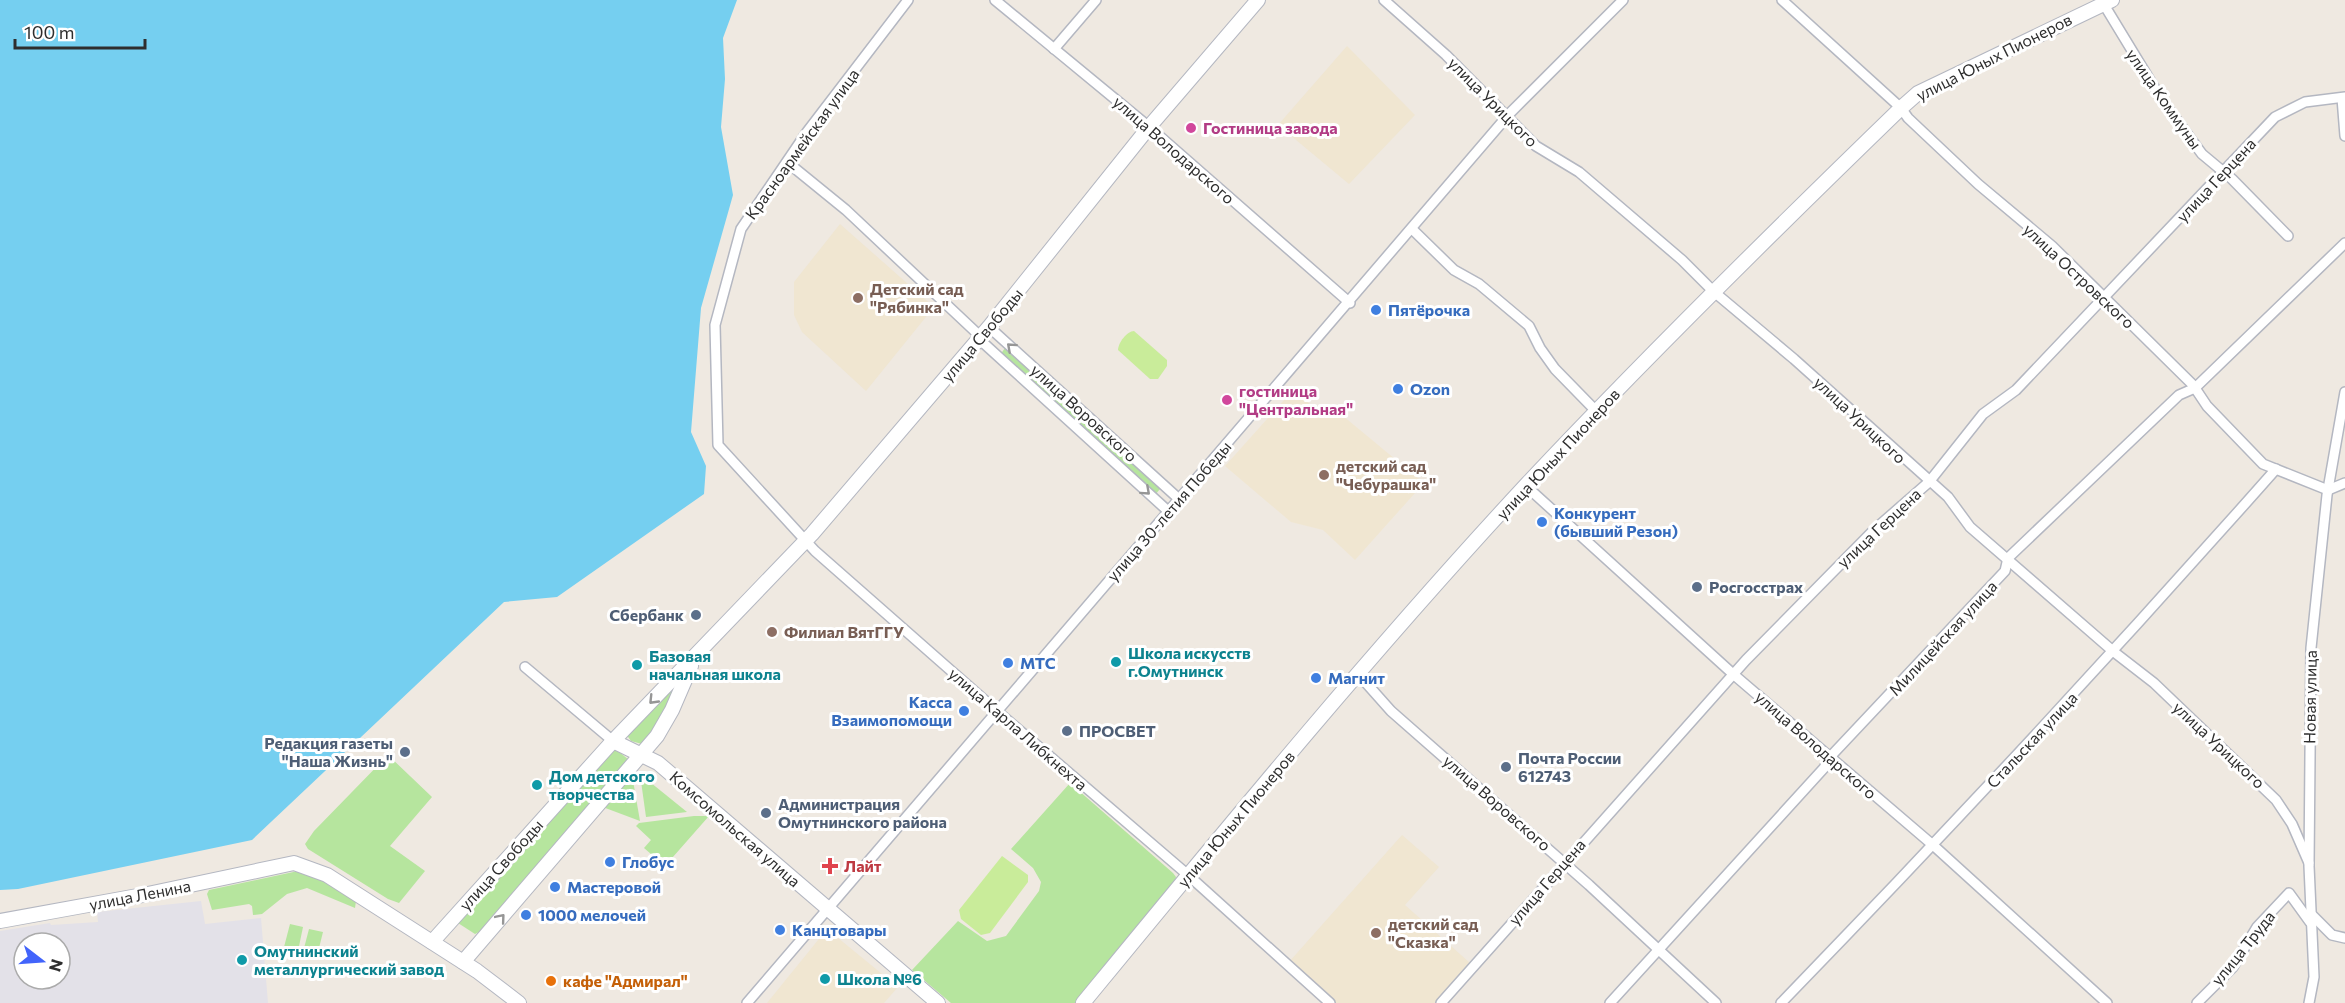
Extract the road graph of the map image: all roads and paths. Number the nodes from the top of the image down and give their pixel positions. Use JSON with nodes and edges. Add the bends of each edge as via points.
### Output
{"nodes":[{"id":1,"x":908,"y":0,"type":"edge"},
{"id":2,"x":995,"y":0,"type":"edge"},
{"id":3,"x":1096,"y":0,"type":"edge"},
{"id":4,"x":1258,"y":0,"type":"edge"},
{"id":5,"x":1384,"y":0,"type":"edge"},
{"id":6,"x":1623,"y":0,"type":"edge"},
{"id":7,"x":1782,"y":0,"type":"edge"},
{"id":8,"x":2102,"y":2,"type":"edge"},
{"id":9,"x":1054,"y":49,"type":"junction"},
{"id":10,"x":2344,"y":97,"type":"edge"},
{"id":11,"x":1901,"y":108,"type":"junction"},
{"id":12,"x":1509,"y":115,"type":"junction"},
{"id":13,"x":1149,"y":127,"type":"junction"},
{"id":14,"x":2345,"y":136,"type":"edge"},
{"id":15,"x":787,"y":162,"type":"junction"},
{"id":16,"x":2222,"y":170,"type":"junction"},
{"id":17,"x":1412,"y":229,"type":"junction"},
{"id":18,"x":2288,"y":236,"type":"dead end"},
{"id":19,"x":2345,"y":243,"type":"edge"},
{"id":20,"x":1713,"y":291,"type":"junction"},
{"id":21,"x":2104,"y":300,"type":"junction"},
{"id":22,"x":1350,"y":303,"type":"junction"},
{"id":23,"x":983,"y":334,"type":"junction"},
{"id":24,"x":2195,"y":388,"type":"junction"},
{"id":25,"x":2345,"y":392,"type":"edge"},
{"id":26,"x":1597,"y":412,"type":"junction"},
{"id":27,"x":718,"y":445,"type":"joint"},
{"id":28,"x":2276,"y":469,"type":"junction"},
{"id":29,"x":1929,"y":482,"type":"junction"},
{"id":30,"x":2345,"y":483,"type":"edge"},
{"id":31,"x":1526,"y":486,"type":"junction"},
{"id":32,"x":2328,"y":490,"type":"junction"},
{"id":33,"x":1179,"y":499,"type":"junction"},
{"id":34,"x":1168,"y":511,"type":"junction"},
{"id":35,"x":806,"y":541,"type":"junction"},
{"id":36,"x":2008,"y":558,"type":"junction"},
{"id":37,"x":2114,"y":652,"type":"junction"},
{"id":38,"x":693,"y":658,"type":"junction"},
{"id":39,"x":525,"y":667,"type":"dead end"},
{"id":40,"x":1733,"y":674,"type":"junction"},
{"id":41,"x":1359,"y":675,"type":"junction"},
{"id":42,"x":998,"y":712,"type":"junction"},
{"id":43,"x":613,"y":741,"type":"junction"},
{"id":44,"x":640,"y":754,"type":"junction"},
{"id":45,"x":1830,"y":757,"type":"junction"},
{"id":46,"x":1934,"y":846,"type":"junction"},
{"id":47,"x":1564,"y":863,"type":"junction"},
{"id":48,"x":2308,"y":863,"type":"junction"},
{"id":49,"x":1188,"y":875,"type":"junction"},
{"id":50,"x":828,"y":909,"type":"junction"},
{"id":51,"x":2310,"y":917,"type":"junction"},
{"id":52,"x":0,"y":921,"type":"edge"},
{"id":53,"x":2345,"y":938,"type":"edge"},
{"id":54,"x":432,"y":942,"type":"junction"},
{"id":55,"x":1658,"y":948,"type":"junction"},
{"id":56,"x":463,"y":962,"type":"junction"},
{"id":57,"x":519,"y":1003,"type":"edge"},
{"id":58,"x":747,"y":1003,"type":"edge"},
{"id":59,"x":938,"y":1003,"type":"edge"},
{"id":60,"x":1083,"y":1003,"type":"edge"},
{"id":61,"x":1330,"y":1003,"type":"edge"},
{"id":62,"x":1441,"y":1003,"type":"edge"},
{"id":63,"x":1610,"y":1003,"type":"edge"},
{"id":64,"x":1716,"y":1003,"type":"edge"},
{"id":65,"x":1781,"y":1003,"type":"edge"},
{"id":66,"x":2107,"y":1003,"type":"edge"},
{"id":67,"x":2197,"y":1003,"type":"edge"},
{"id":68,"x":2309,"y":1003,"type":"edge"}],
"edges":[{"from":1,"to":15,"type":"street","name":"Красноармейская улица"},
{"from":2,"to":9,"type":"street","name":"улица Володарского"},
{"from":3,"to":9,"type":"street"},
{"from":4,"to":13,"type":"main road","name":"улица Свободы"},
{"from":5,"to":12,"type":"street","name":"улица Урицкого"},
{"from":6,"to":12,"type":"street","name":"улица 30-летия Победы"},
{"from":7,"to":11,"type":"street","name":"улица Островского"},
{"from":8,"to":11,"type":"main road","name":"улица Юных Пионеров","via":[[1918,93]]},
{"from":8,"to":16,"type":"street","name":"улица Коммуны","via":[[2162,100],[2208,161]]},
{"from":9,"to":13,"type":"street","name":"улица Володарского"},
{"from":10,"to":14,"type":"street"},
{"from":10,"to":16,"type":"street","name":"улица Герцена","via":[[2305,102],[2283,111]]},
{"from":11,"to":20,"type":"main road","name":"улица Юных Пионеров"},
{"from":11,"to":21,"type":"street","name":"улица Островского","via":[[1978,184],[2052,246]]},
{"from":12,"to":17,"type":"street","name":"улица 30-летия Победы"},
{"from":12,"to":20,"type":"street","name":"улица Урицкого","via":[[1544,152],[1579,172]]},
{"from":13,"to":22,"type":"street","name":"улица Володарского"},
{"from":13,"to":23,"type":"main road","name":"улица Свободы"},
{"from":15,"to":23,"type":"street","name":"улица Воровского"},
{"from":15,"to":27,"type":"street","name":"Красноармейская улица","via":[[741,229],[722,294],[715,333]]},
{"from":16,"to":18,"type":"street","name":"улица Коммуны"},
{"from":16,"to":21,"type":"street","name":"улица Герцена","via":[[2207,191]]},
{"from":17,"to":22,"type":"street","name":"улица 30-летия Победы"},
{"from":17,"to":26,"type":"street","via":[[1454,270],[1479,284],[1529,326],[1555,369]]},
{"from":19,"to":24,"type":"street","name":"Милицейская улица"},
{"from":20,"to":26,"type":"main road","name":"улица Юных Пионеров"},
{"from":20,"to":29,"type":"street","name":"улица Урицкого"},
{"from":21,"to":24,"type":"street","name":"улица Островского"},
{"from":21,"to":29,"type":"street","name":"улица Герцена","via":[[2016,390],[1983,414]]},
{"from":22,"to":33,"type":"street","name":"улица 30-летия Победы"},
{"from":33,"to":23,"type":"street","name":"улица Воровского","one_way":true},
{"from":23,"to":34,"type":"street","one_way":true},
{"from":23,"to":35,"type":"main road","name":"улица Свободы"},
{"from":24,"to":28,"type":"street","name":"улица Островского","via":[[2206,406],[2257,458]]},
{"from":24,"to":36,"type":"street","name":"Милицейская улица","via":[[2179,395]]},
{"from":25,"to":32,"type":"street","name":"Новая улица"},
{"from":26,"to":31,"type":"main road","name":"улица Юных Пионеров"},
{"from":27,"to":35,"type":"street","name":"улица Карла Либкнехта"},
{"from":28,"to":32,"type":"street","name":"улица Островского"},
{"from":28,"to":37,"type":"street","name":"Стальская улица"},
{"from":29,"to":36,"type":"street","name":"улица Урицкого","via":[[1948,497],[1970,526]]},
{"from":29,"to":40,"type":"street","name":"улица Герцена","via":[[1874,530]]},
{"from":30,"to":32,"type":"street"},
{"from":31,"to":40,"type":"street","name":"улица Володарского"},
{"from":31,"to":41,"type":"main road","name":"улица Юных Пионеров"},
{"from":32,"to":48,"type":"street","name":"Новая улица","via":[[2311,648]]},
{"from":33,"to":34,"type":"street","name":"улица 30-летия Победы"},
{"from":34,"to":42,"type":"street","name":"улица 30-летия Победы"},
{"from":35,"to":38,"type":"main road","name":"улица Свободы"},
{"from":35,"to":42,"type":"street","name":"улица Карла Либкнехта"},
{"from":36,"to":37,"type":"street","name":"улица Урицкого"},
{"from":36,"to":45,"type":"street","name":"Милицейская улица","via":[[2005,571]]},
{"from":37,"to":46,"type":"street","name":"Стальская улица"},
{"from":37,"to":48,"type":"street","name":"улица Урицкого","via":[[2146,676],[2264,787],[2292,824]]},
{"from":38,"to":43,"type":"main road","name":"улица Свободы","one_way":true},
{"from":38,"to":44,"type":"main road","name":"улица Свободы","via":[[664,725]]},
{"from":39,"to":43,"type":"street","name":"Комсомольская улица"},
{"from":40,"to":45,"type":"street","name":"улица Володарского"},
{"from":40,"to":47,"type":"street","name":"улица Герцена"},
{"from":41,"to":47,"type":"street","name":"улица Воровского","via":[[1391,711]]},
{"from":41,"to":49,"type":"main road","name":"улица Юных Пионеров"},
{"from":42,"to":49,"type":"street","name":"улица Карла Либкнехта"},
{"from":42,"to":50,"type":"street","name":"улица 30-летия Победы"},
{"from":43,"to":44,"type":"main road","name":"Комсомольская улица"},
{"from":43,"to":54,"type":"main road","name":"улица Свободы"},
{"from":44,"to":50,"type":"main road","name":"Комсомольская улица","via":[[658,764]]},
{"from":56,"to":44,"type":"main road","name":"улица Свободы","one_way":true},
{"from":45,"to":46,"type":"street","name":"улица Володарского"},
{"from":45,"to":55,"type":"street","name":"Милицейская улица"},
{"from":46,"to":65,"type":"street","name":"Стальская улица"},
{"from":46,"to":66,"type":"street","name":"улица Володарского"},
{"from":47,"to":55,"type":"street","name":"улица Воровского"},
{"from":47,"to":62,"type":"street","name":"улица Герцена"},
{"from":48,"to":51,"type":"street","name":"Новая улица"},
{"from":49,"to":60,"type":"main road","name":"улица Юных Пионеров"},
{"from":49,"to":61,"type":"street","name":"улица Карла Либкнехта"},
{"from":50,"to":58,"type":"street","name":"улица 30-летия Победы"},
{"from":50,"to":59,"type":"main road","name":"Комсомольская улица"},
{"from":51,"to":53,"type":"street","via":[[2332,935]]},
{"from":51,"to":67,"type":"street","name":"улица Труда","via":[[2289,893],[2257,927],[2233,967]]},
{"from":51,"to":68,"type":"street","name":"Новая улица","via":[[2314,977]]},
{"from":52,"to":54,"type":"main road","name":"улица Ленина","via":[[294,863],[327,875]]},
{"from":54,"to":56,"type":"main road","name":"улица Ленина"},
{"from":55,"to":63,"type":"street","name":"Милицейская улица"},
{"from":55,"to":64,"type":"street","name":"улица Воровского"},
{"from":56,"to":57,"type":"main road","name":"улица Ленина"}]}
